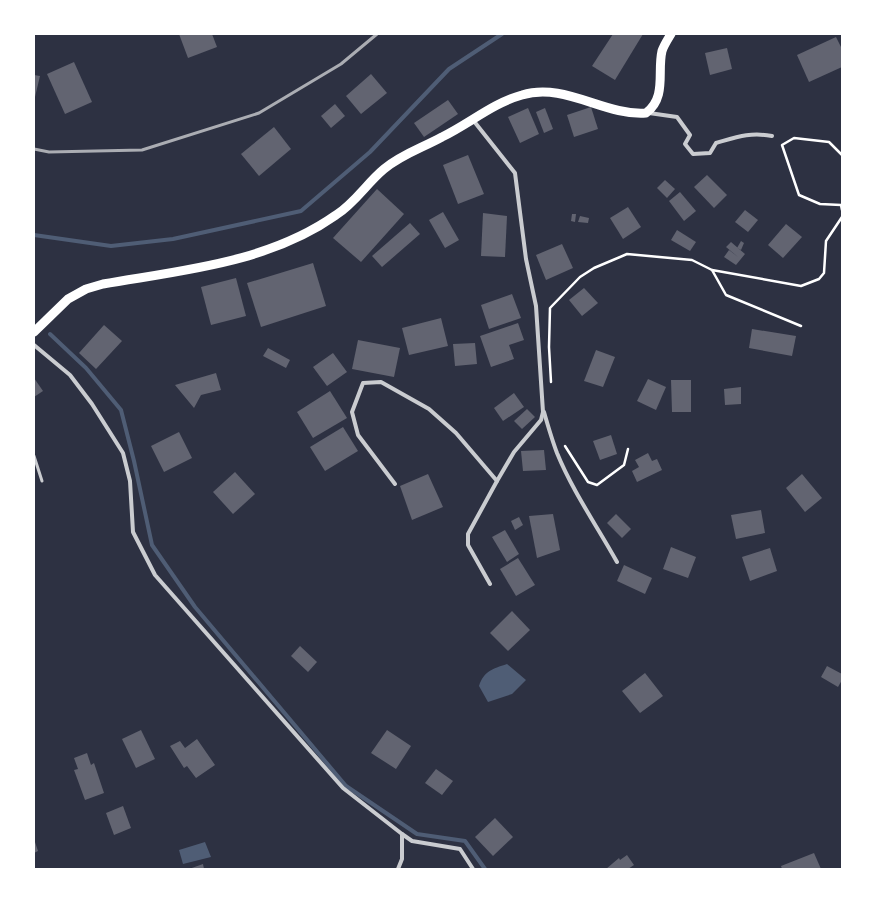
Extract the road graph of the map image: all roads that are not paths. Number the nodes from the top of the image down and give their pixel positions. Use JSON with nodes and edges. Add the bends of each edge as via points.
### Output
{"nodes":[{"id":1,"x":671,"y":34,"type":"edge"},
{"id":2,"x":646,"y":113,"type":"junction"},
{"id":3,"x":473,"y":120,"type":"junction"},
{"id":4,"x":772,"y":136,"type":"dead end"},
{"id":5,"x":34,"y":332,"type":"edge"},
{"id":6,"x":34,"y":345,"type":"edge"},
{"id":7,"x":544,"y":412,"type":"junction"},
{"id":8,"x":34,"y":456,"type":"edge"},
{"id":9,"x":42,"y":481,"type":"dead end"},
{"id":10,"x":497,"y":481,"type":"junction"},
{"id":11,"x":395,"y":484,"type":"dead end"},
{"id":12,"x":618,"y":562,"type":"dead end"},
{"id":13,"x":490,"y":584,"type":"dead end"},
{"id":14,"x":402,"y":834,"type":"junction"},
{"id":15,"x":398,"y":869,"type":"edge"},
{"id":16,"x":473,"y":869,"type":"edge"}],
"edges":[{"from":1,"to":2,"type":"main road","via":[[662,50],[657,101]]},
{"from":2,"to":3,"type":"main road","via":[[623,111],[557,92],[542,92],[523,94],[500,103]]},
{"from":2,"to":4,"type":"street","via":[[678,117],[690,135],[685,144],[693,154],[710,154],[716,144],[734,138],[756,133]]},
{"from":3,"to":5,"type":"main road","via":[[403,155],[384,169],[337,215],[296,238],[266,252],[219,264],[86,289],[68,299]]},
{"from":3,"to":7,"type":"street","via":[[515,173],[526,260],[536,306]]},
{"from":6,"to":14,"type":"street","via":[[70,375],[92,404],[122,453],[130,481],[133,532],[154,575],[342,788]]},
{"from":7,"to":10,"type":"street","via":[[541,420],[514,452]]},
{"from":7,"to":12,"type":"street","via":[[558,454]]},
{"from":8,"to":9,"type":"lane"},
{"from":10,"to":11,"type":"street","via":[[456,433],[429,409],[381,382],[363,383],[352,412],[358,435]]},
{"from":10,"to":13,"type":"street","via":[[468,534],[468,545]]},
{"from":14,"to":15,"type":"street","via":[[402,859]]},
{"from":14,"to":16,"type":"street","via":[[412,841],[460,849]]}]}
